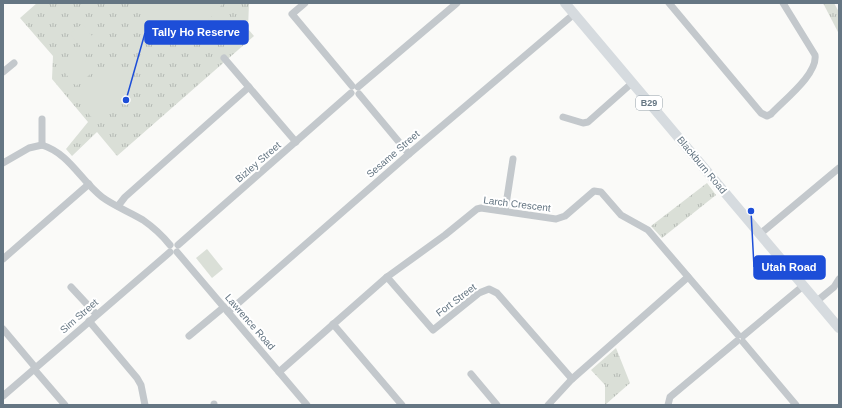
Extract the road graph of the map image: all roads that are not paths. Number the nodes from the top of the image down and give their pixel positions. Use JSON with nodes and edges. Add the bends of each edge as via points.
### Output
{"nodes":[{"id":1,"x":305,"y":3,"type":"edge"},
{"id":2,"x":457,"y":3,"type":"edge"},
{"id":3,"x":565,"y":3,"type":"edge"},
{"id":4,"x":669,"y":3,"type":"edge"},
{"id":5,"x":783,"y":3,"type":"edge"},
{"id":6,"x":574,"y":14,"type":"junction"},
{"id":7,"x":224,"y":58,"type":"dead end"},
{"id":8,"x":14,"y":63,"type":"dead end"},
{"id":9,"x":3,"y":72,"type":"edge"},
{"id":10,"x":632,"y":83,"type":"junction"},
{"id":11,"x":249,"y":87,"type":"junction"},
{"id":12,"x":355,"y":90,"type":"junction"},
{"id":13,"x":563,"y":117,"type":"dead end"},
{"id":14,"x":42,"y":119,"type":"dead end"},
{"id":15,"x":296,"y":142,"type":"junction"},
{"id":16,"x":42,"y":145,"type":"junction"},
{"id":17,"x":409,"y":154,"type":"junction"},
{"id":18,"x":4,"y":160,"type":"edge"},
{"id":19,"x":513,"y":160,"type":"dead end"},
{"id":20,"x":839,"y":168,"type":"edge"},
{"id":21,"x":89,"y":184,"type":"junction"},
{"id":22,"x":118,"y":206,"type":"junction"},
{"id":23,"x":505,"y":211,"type":"junction"},
{"id":24,"x":760,"y":234,"type":"junction"},
{"id":25,"x":174,"y":248,"type":"junction"},
{"id":26,"x":3,"y":259,"type":"edge"},
{"id":27,"x":387,"y":277,"type":"junction"},
{"id":28,"x":688,"y":277,"type":"junction"},
{"id":29,"x":839,"y":279,"type":"edge"},
{"id":30,"x":803,"y":286,"type":"junction"},
{"id":31,"x":71,"y":287,"type":"dead end"},
{"id":32,"x":817,"y":302,"type":"junction"},
{"id":33,"x":226,"y":310,"type":"junction"},
{"id":34,"x":96,"y":314,"type":"junction"},
{"id":35,"x":89,"y":321,"type":"junction"},
{"id":36,"x":333,"y":324,"type":"junction"},
{"id":37,"x":839,"y":328,"type":"edge"},
{"id":38,"x":3,"y":329,"type":"edge"},
{"id":39,"x":189,"y":336,"type":"dead end"},
{"id":40,"x":740,"y":339,"type":"junction"},
{"id":41,"x":35,"y":368,"type":"junction"},
{"id":42,"x":279,"y":372,"type":"junction"},
{"id":43,"x":472,"y":374,"type":"dead end"},
{"id":44,"x":572,"y":379,"type":"junction"},
{"id":45,"x":3,"y":396,"type":"edge"},
{"id":46,"x":65,"y":405,"type":"edge"},
{"id":47,"x":145,"y":405,"type":"edge"},
{"id":48,"x":307,"y":405,"type":"edge"},
{"id":49,"x":402,"y":405,"type":"edge"},
{"id":50,"x":497,"y":405,"type":"edge"},
{"id":51,"x":548,"y":405,"type":"edge"},
{"id":52,"x":668,"y":405,"type":"edge"},
{"id":53,"x":796,"y":405,"type":"edge"}],
"edges":[{"from":1,"to":12,"type":"street","via":[[292,14]]},
{"from":2,"to":12,"type":"street","name":"Bizley Street"},
{"from":3,"to":6,"type":"main road","name":"Blackburn Road","number":"B29"},
{"from":4,"to":5,"type":"street","via":[[761,113],[767,116],[811,72],[816,60]]},
{"from":6,"to":10,"type":"main road","name":"Blackburn Road","number":"B29"},
{"from":6,"to":17,"type":"street","name":"Sesame Street"},
{"from":7,"to":11,"type":"street"},
{"from":8,"to":9,"type":"street"},
{"from":10,"to":13,"type":"street","via":[[588,122]]},
{"from":10,"to":24,"type":"main road","name":"Blackburn Road","number":"B29"},
{"from":11,"to":15,"type":"street"},
{"from":11,"to":22,"type":"street"},
{"from":12,"to":15,"type":"street","name":"Bizley Street"},
{"from":12,"to":17,"type":"street"},
{"from":14,"to":16,"type":"street"},
{"from":15,"to":25,"type":"street","name":"Bizley Street"},
{"from":16,"to":18,"type":"street"},
{"from":16,"to":21,"type":"street","name":"Lawrence Road","via":[[54,149],[65,157]]},
{"from":17,"to":33,"type":"street","name":"Sesame Street"},
{"from":19,"to":23,"type":"street"},
{"from":20,"to":24,"type":"street"},
{"from":21,"to":22,"type":"street","name":"Lawrence Road","via":[[102,197]]},
{"from":21,"to":26,"type":"street"},
{"from":22,"to":25,"type":"street","name":"Lawrence Road","via":[[144,221]]},
{"from":23,"to":27,"type":"street","name":"Larch Crescent","via":[[477,209]]},
{"from":23,"to":28,"type":"street","name":"Larch Crescent","via":[[556,219],[565,216],[594,191],[601,192],[621,215],[648,230]]},
{"from":24,"to":30,"type":"main road","name":"Blackburn Road","number":"B29"},
{"from":25,"to":33,"type":"street","name":"Lawrence Road"},
{"from":25,"to":34,"type":"street","name":"Sim Street"},
{"from":27,"to":36,"type":"street","name":"Larch Crescent"},
{"from":27,"to":44,"type":"street","name":"Fort Street","via":[[433,330],[479,293],[489,289],[497,293]]},
{"from":28,"to":40,"type":"street","name":"Larch Crescent"},
{"from":28,"to":44,"type":"street"},
{"from":29,"to":32,"type":"street","via":[[834,288]]},
{"from":30,"to":32,"type":"main road","name":"Blackburn Road","number":"B29"},
{"from":30,"to":40,"type":"street"},
{"from":31,"to":34,"type":"street"},
{"from":32,"to":37,"type":"main road","name":"Blackburn Road","number":"B29"},
{"from":33,"to":39,"type":"street","name":"Sesame Street"},
{"from":33,"to":42,"type":"street","name":"Lawrence Road"},
{"from":34,"to":35,"type":"street","name":"Sim Street"},
{"from":35,"to":41,"type":"street","name":"Sim Street"},
{"from":35,"to":47,"type":"street","via":[[137,378]]},
{"from":36,"to":42,"type":"street","name":"Larch Crescent"},
{"from":36,"to":49,"type":"street"},
{"from":38,"to":41,"type":"street"},
{"from":40,"to":52,"type":"street","via":[[670,397]]},
{"from":40,"to":53,"type":"street","name":"Larch Crescent"},
{"from":41,"to":45,"type":"street","name":"Sim Street"},
{"from":41,"to":46,"type":"street"},
{"from":42,"to":48,"type":"street","name":"Lawrence Road"},
{"from":43,"to":50,"type":"street"},
{"from":44,"to":51,"type":"street"}]}
